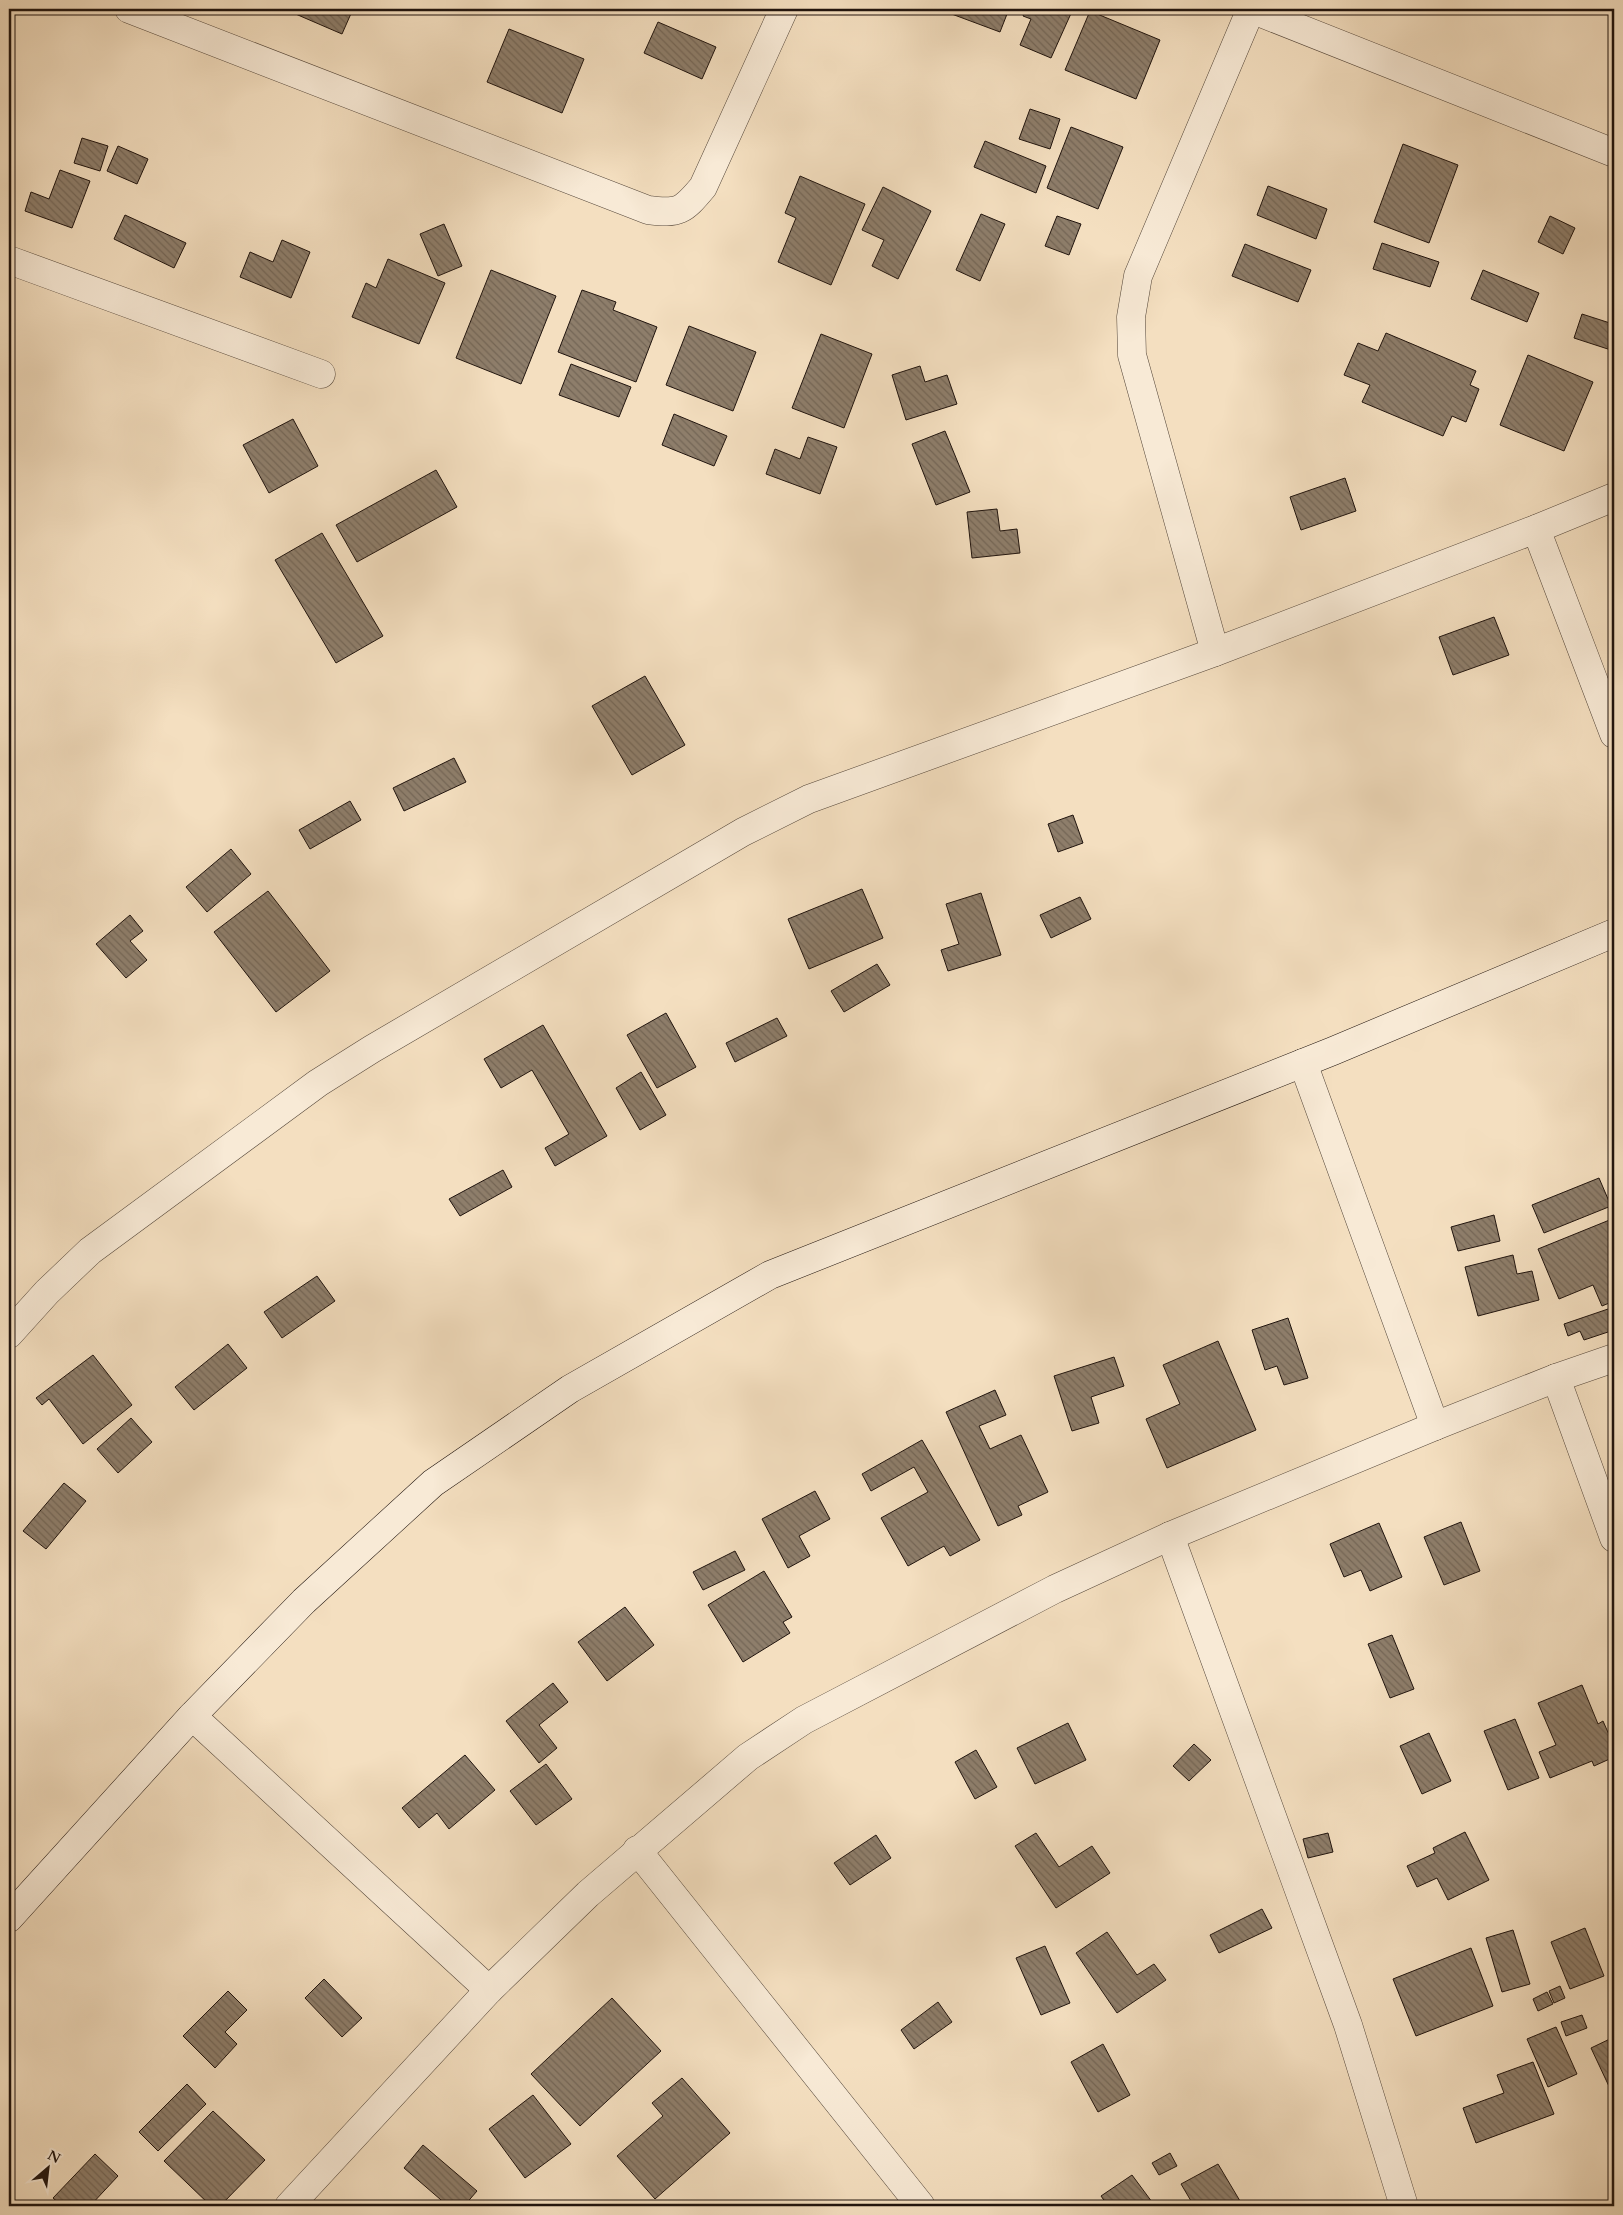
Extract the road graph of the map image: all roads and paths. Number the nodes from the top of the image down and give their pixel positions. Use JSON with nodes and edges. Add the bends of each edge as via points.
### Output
{"nodes":[{"id":1,"x":129,"y":9,"type":"edge"},
{"id":2,"x":784,"y":9,"type":"edge"},
{"id":3,"x":1251,"y":9,"type":"edge"},
{"id":4,"x":1614,"y":153,"type":"edge"},
{"id":5,"x":9,"y":260,"type":"edge"},
{"id":6,"x":321,"y":374,"type":"dead end"},
{"id":7,"x":1614,"y":497,"type":"edge"},
{"id":8,"x":1536,"y":529,"type":"junction"},
{"id":9,"x":1215,"y":652,"type":"junction"},
{"id":10,"x":1614,"y":734,"type":"edge"},
{"id":11,"x":1614,"y":933,"type":"edge"},
{"id":12,"x":1303,"y":1063,"type":"junction"},
{"id":13,"x":9,"y":1334,"type":"edge"},
{"id":14,"x":1614,"y":1358,"type":"edge"},
{"id":15,"x":1556,"y":1378,"type":"junction"},
{"id":16,"x":1435,"y":1426,"type":"junction"},
{"id":17,"x":1170,"y":1536,"type":"junction"},
{"id":18,"x":1614,"y":1538,"type":"edge"},
{"id":19,"x":192,"y":1716,"type":"junction"},
{"id":20,"x":637,"y":1850,"type":"junction"},
{"id":21,"x":9,"y":1918,"type":"edge"},
{"id":22,"x":490,"y":1990,"type":"junction"},
{"id":23,"x":289,"y":2206,"type":"edge"},
{"id":24,"x":921,"y":2206,"type":"edge"},
{"id":25,"x":1404,"y":2206,"type":"edge"}],
"edges":[{"from":1,"to":2,"type":"street","via":[[648,210],[671,213],[689,203],[702,187]]},
{"from":3,"to":4,"type":"street"},
{"from":3,"to":9,"type":"street","via":[[1138,276],[1131,317],[1132,355]]},
{"from":5,"to":6,"type":"street"},
{"from":7,"to":8,"type":"street"},
{"from":8,"to":9,"type":"street"},
{"from":8,"to":10,"type":"street"},
{"from":9,"to":13,"type":"street","via":[[809,799],[743,832],[318,1083],[90,1250]]},
{"from":11,"to":12,"type":"street"},
{"from":12,"to":16,"type":"street"},
{"from":12,"to":19,"type":"street","via":[[770,1275],[570,1389],[434,1483],[304,1601]]},
{"from":14,"to":15,"type":"street"},
{"from":15,"to":16,"type":"street"},
{"from":15,"to":18,"type":"street"},
{"from":16,"to":17,"type":"street"},
{"from":17,"to":20,"type":"street","via":[[1056,1589],[804,1720],[748,1757]]},
{"from":17,"to":25,"type":"street","via":[[1348,2025]]},
{"from":19,"to":21,"type":"street"},
{"from":19,"to":22,"type":"street"},
{"from":20,"to":22,"type":"street"},
{"from":20,"to":24,"type":"street"},
{"from":22,"to":23,"type":"street"}]}
